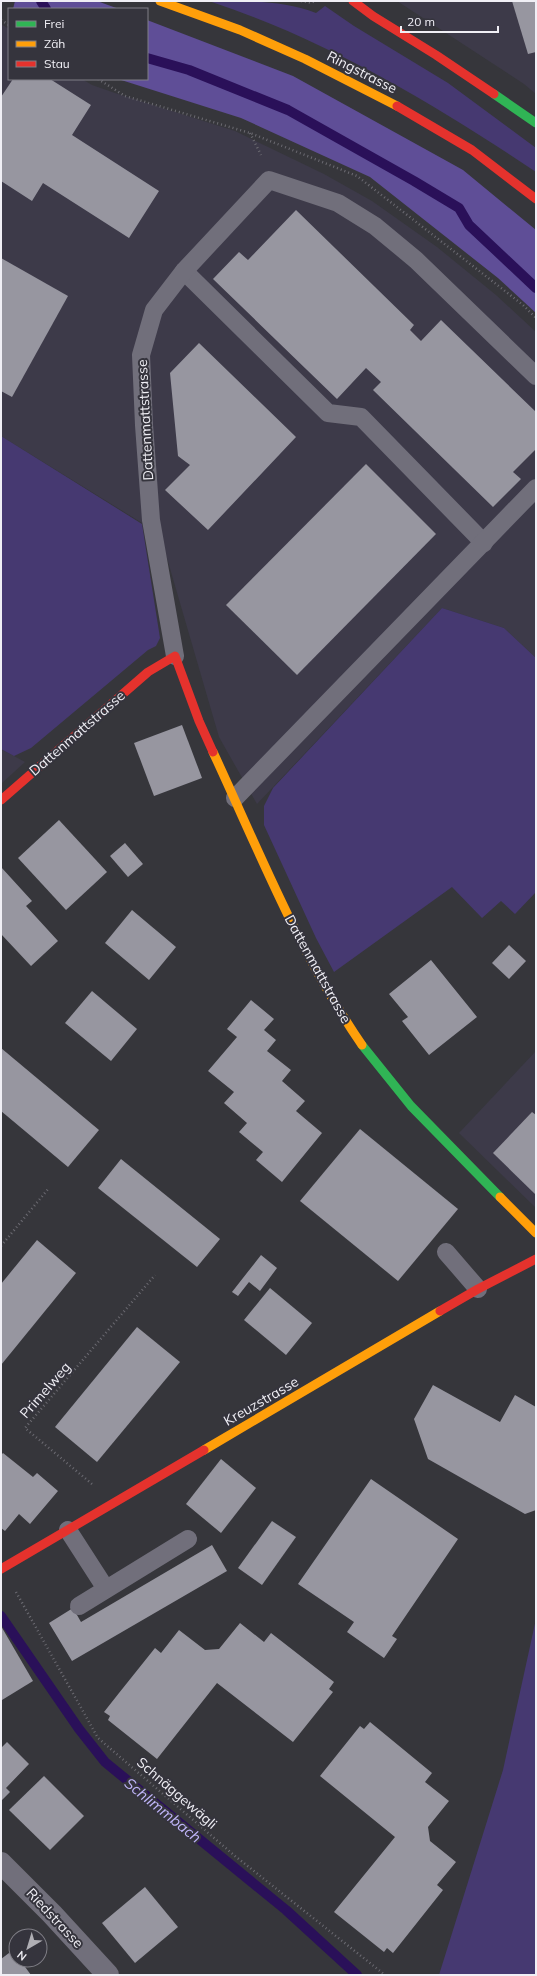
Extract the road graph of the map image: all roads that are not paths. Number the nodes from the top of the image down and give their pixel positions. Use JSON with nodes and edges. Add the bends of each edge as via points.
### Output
{"nodes":[{"id":1,"x":160,"y":1,"type":"edge"},
{"id":2,"x":352,"y":1,"type":"edge"},
{"id":3,"x":536,"y":124,"type":"edge"},
{"id":4,"x":536,"y":199,"type":"edge"},
{"id":5,"x":184,"y":271,"type":"junction"},
{"id":6,"x":536,"y":376,"type":"edge"},
{"id":7,"x":536,"y":488,"type":"edge"},
{"id":8,"x":484,"y":543,"type":"junction"},
{"id":9,"x":175,"y":656,"type":"junction"},
{"id":10,"x":235,"y":798,"type":"junction"},
{"id":11,"x":1,"y":800,"type":"edge"},
{"id":12,"x":536,"y":1233,"type":"edge"},
{"id":13,"x":446,"y":1252,"type":"dead end"},
{"id":14,"x":536,"y":1259,"type":"edge"},
{"id":15,"x":478,"y":1289,"type":"junction"},
{"id":16,"x":68,"y":1530,"type":"junction"},
{"id":17,"x":188,"y":1539,"type":"dead end"},
{"id":18,"x":1,"y":1570,"type":"edge"},
{"id":19,"x":106,"y":1589,"type":"junction"},
{"id":20,"x":79,"y":1606,"type":"dead end"},
{"id":21,"x":1,"y":1863,"type":"edge"},
{"id":22,"x":108,"y":1975,"type":"edge"}],
"edges":[{"from":1,"to":4,"type":"street","name":"Ringstrasse","via":[[240,30],[391,102],[472,150]]},
{"from":2,"to":3,"type":"street"},
{"from":5,"to":6,"type":"lane","name":"Dattenmattstrasse","via":[[269,180],[338,203],[375,226],[416,260]]},
{"from":5,"to":8,"type":"lane","via":[[328,413],[361,417]]},
{"from":5,"to":9,"type":"lane","name":"Dattenmattstrasse","via":[[154,310],[141,355],[151,520]]},
{"from":7,"to":8,"type":"lane"},
{"from":8,"to":10,"type":"lane"},
{"from":9,"to":10,"type":"street","name":"Dattenmattstrasse","via":[[200,721]]},
{"from":9,"to":11,"type":"street","name":"Dattenmattstrasse","via":[[148,672]]},
{"from":10,"to":12,"type":"street","name":"Dattenmattstrasse","via":[[321,979],[366,1051],[411,1106]]},
{"from":13,"to":15,"type":"lane"},
{"from":14,"to":15,"type":"street","name":"Kreuzstrasse"},
{"from":15,"to":16,"type":"street","name":"Kreuzstrasse"},
{"from":16,"to":18,"type":"street","name":"Kreuzstrasse"},
{"from":16,"to":19,"type":"lane"},
{"from":17,"to":19,"type":"lane"},
{"from":19,"to":20,"type":"lane"},
{"from":21,"to":22,"type":"street","name":"Riedstrasse"}]}
